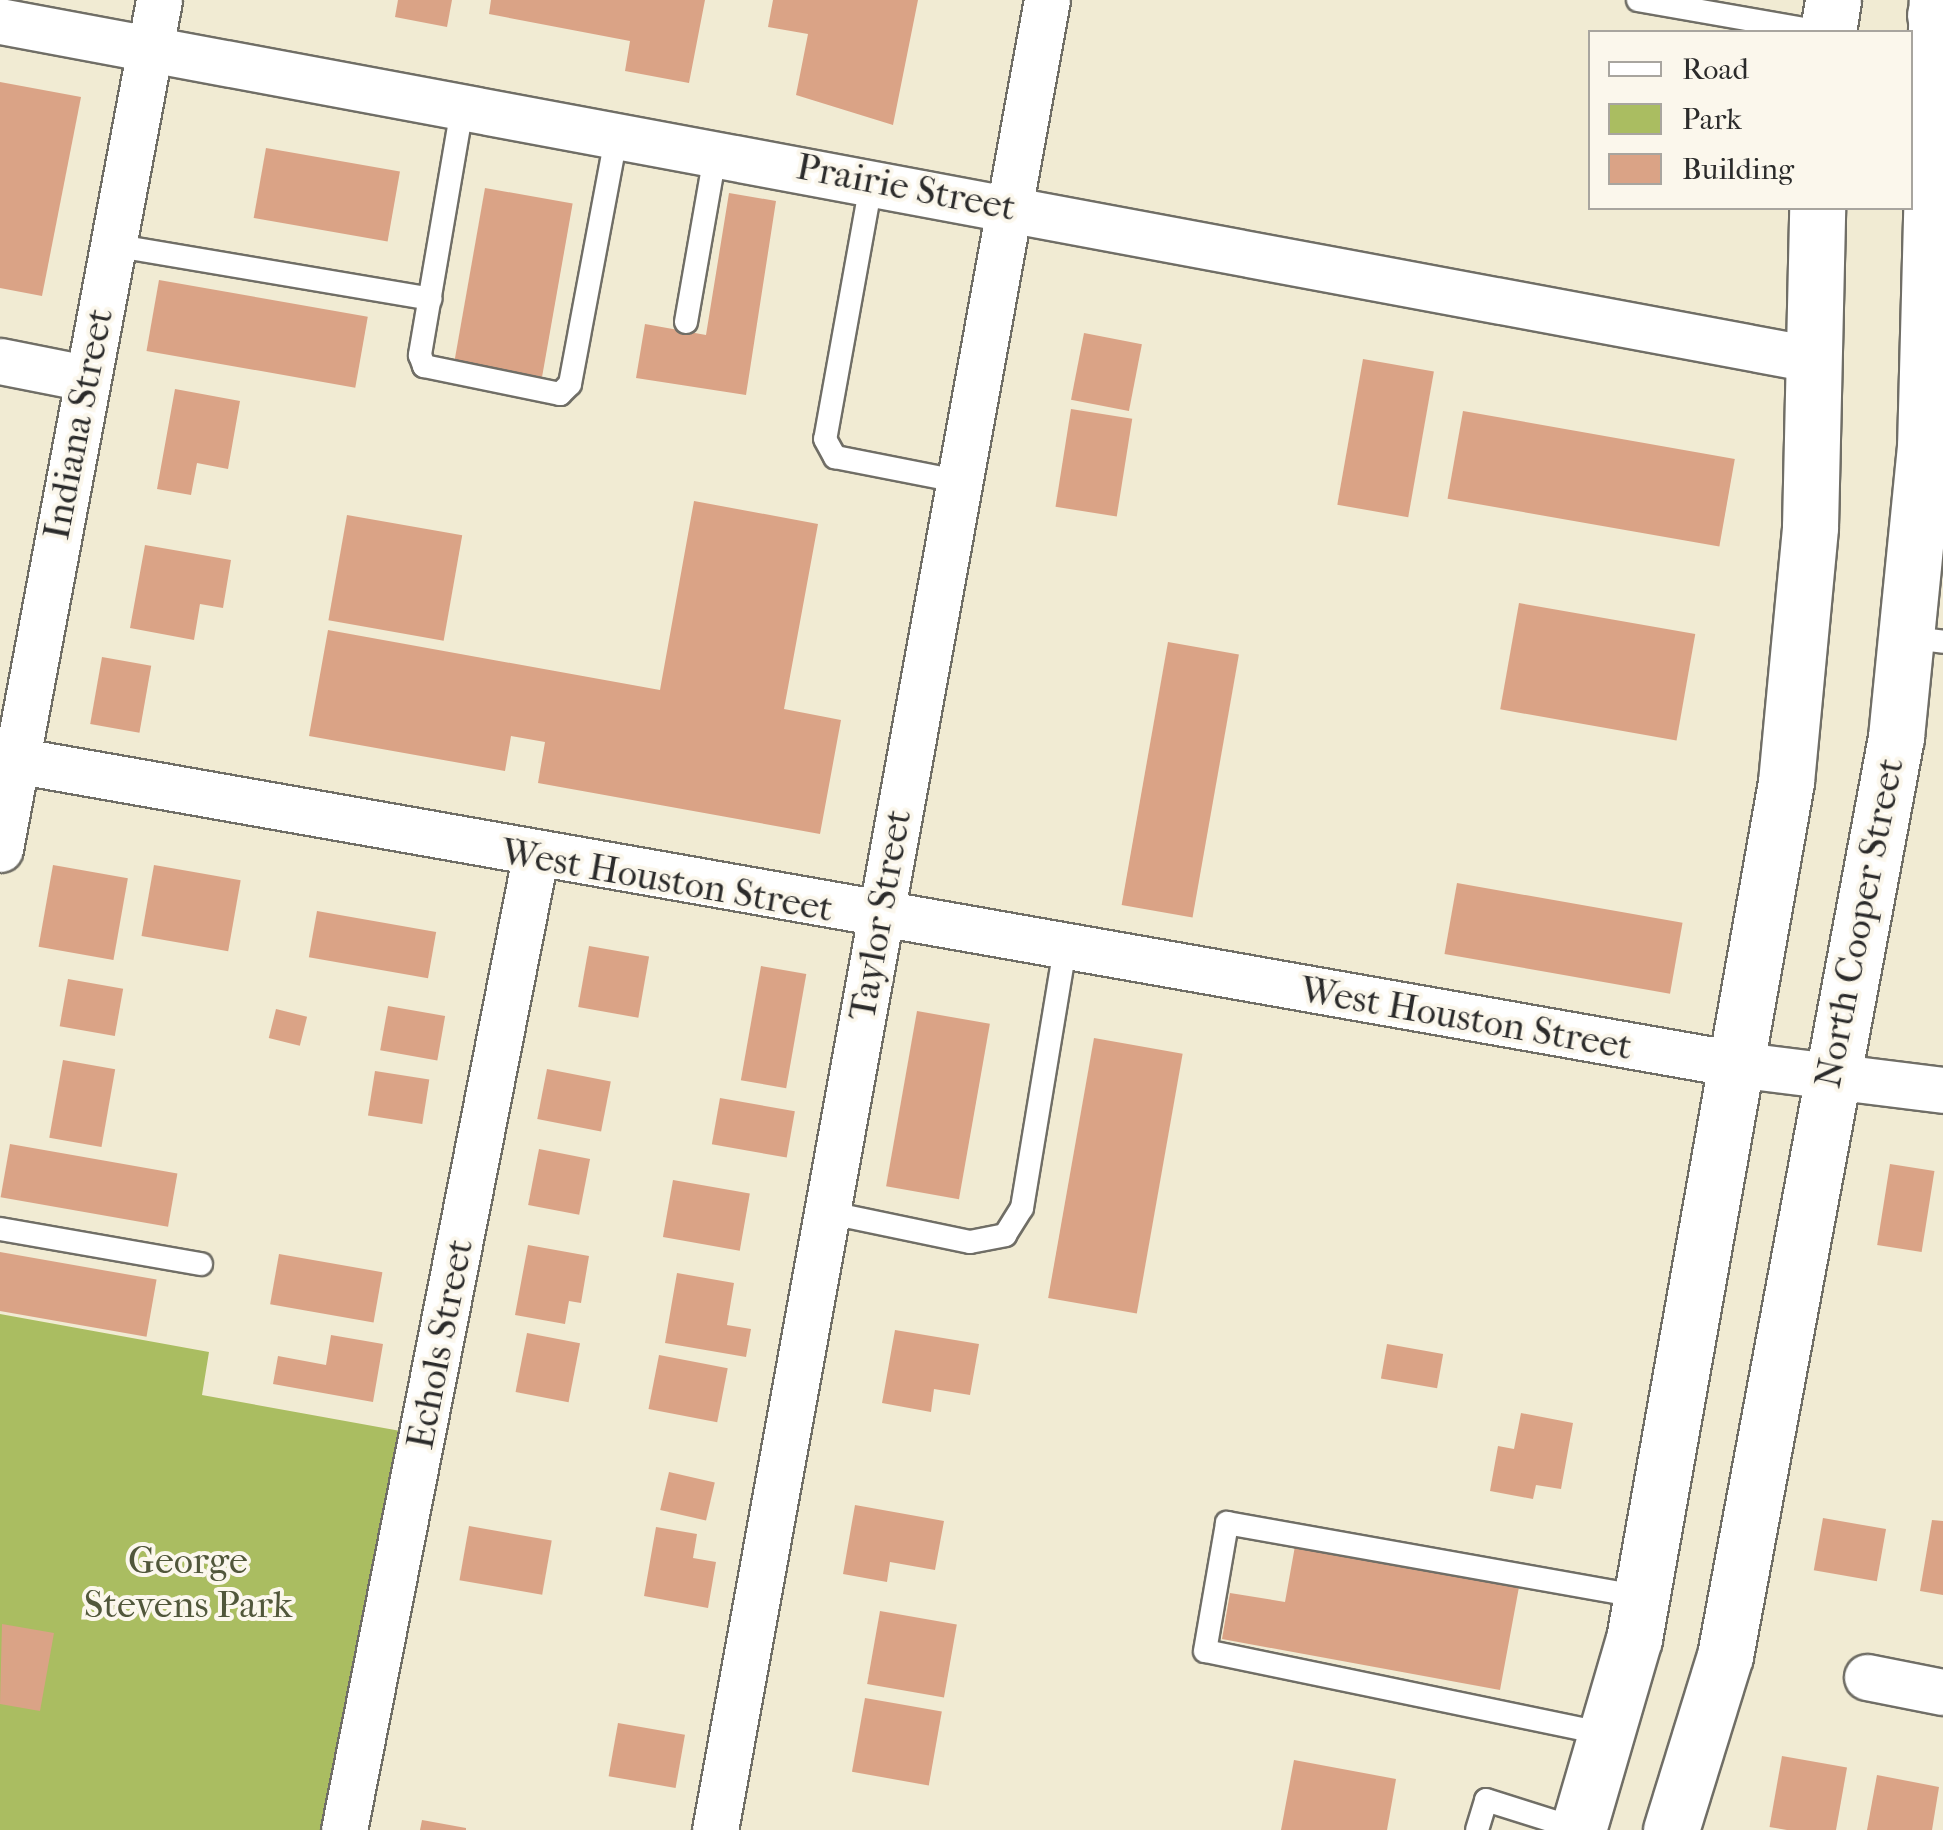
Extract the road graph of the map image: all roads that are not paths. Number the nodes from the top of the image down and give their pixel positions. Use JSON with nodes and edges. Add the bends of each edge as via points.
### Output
{"nodes":[{"id":1,"x":159,"y":0,"type":"edge"},
{"id":2,"x":1047,"y":0,"type":"edge"},
{"id":3,"x":1638,"y":0,"type":"edge"},
{"id":4,"x":1834,"y":0,"type":"edge"},
{"id":5,"x":1681,"y":4,"type":"edge"},
{"id":6,"x":1938,"y":5,"type":"edge"},
{"id":7,"x":1723,"y":7,"type":"edge"},
{"id":8,"x":0,"y":21,"type":"edge"},
{"id":9,"x":1817,"y":30,"type":"edge"},
{"id":10,"x":1826,"y":30,"type":"edge"},
{"id":11,"x":150,"y":47,"type":"junction"},
{"id":12,"x":464,"y":102,"type":"junction"},
{"id":13,"x":1936,"y":130,"type":"edge"},
{"id":14,"x":617,"y":132,"type":"junction"},
{"id":15,"x":716,"y":150,"type":"junction"},
{"id":16,"x":872,"y":179,"type":"junction"},
{"id":17,"x":1010,"y":207,"type":"junction"},
{"id":18,"x":1817,"y":210,"type":"edge"},
{"id":19,"x":112,"y":245,"type":"junction"},
{"id":20,"x":430,"y":299,"type":"junction"},
{"id":21,"x":686,"y":322,"type":"dead end"},
{"id":22,"x":1811,"y":359,"type":"junction"},
{"id":23,"x":0,"y":361,"type":"edge"},
{"id":24,"x":86,"y":378,"type":"junction"},
{"id":25,"x":956,"y":481,"type":"junction"},
{"id":26,"x":1924,"y":640,"type":"edge"},
{"id":27,"x":15,"y":760,"type":"junction"},
{"id":28,"x":0,"y":848,"type":"edge"},
{"id":29,"x":536,"y":857,"type":"junction"},
{"id":30,"x":880,"y":918,"type":"junction"},
{"id":31,"x":1065,"y":949,"type":"junction"},
{"id":32,"x":1735,"y":1064,"type":"junction"},
{"id":33,"x":1828,"y":1077,"type":"junction"},
{"id":34,"x":1943,"y":1090,"type":"edge"},
{"id":35,"x":826,"y":1212,"type":"junction"},
{"id":36,"x":0,"y":1229,"type":"edge"},
{"id":37,"x":202,"y":1264,"type":"dead end"},
{"id":38,"x":1641,"y":1597,"type":"junction"},
{"id":39,"x":1867,"y":1677,"type":"dead end"},
{"id":40,"x":1943,"y":1692,"type":"edge"},
{"id":41,"x":1609,"y":1736,"type":"junction"},
{"id":42,"x":344,"y":1830,"type":"edge"},
{"id":43,"x":714,"y":1830,"type":"edge"},
{"id":44,"x":1477,"y":1830,"type":"edge"},
{"id":45,"x":1578,"y":1830,"type":"edge"},
{"id":46,"x":1671,"y":1830,"type":"edge"}],
"edges":[{"from":1,"to":11,"type":"street","name":"Indiana Street"},
{"from":2,"to":17,"type":"street","name":"Taylor Street"},
{"from":3,"to":5,"type":"lane"},
{"from":4,"to":10,"type":"main road"},
{"from":5,"to":7,"type":"lane"},
{"from":6,"to":13,"type":"main road","name":"North Cooper Street"},
{"from":7,"to":9,"type":"lane"},
{"from":8,"to":11,"type":"street","name":"Prairie Street"},
{"from":11,"to":12,"type":"street","name":"Prairie Street"},
{"from":11,"to":19,"type":"street","name":"Indiana Street"},
{"from":12,"to":14,"type":"street","name":"Prairie Street"},
{"from":12,"to":20,"type":"lane"},
{"from":13,"to":26,"type":"main road","name":"North Cooper Street"},
{"from":14,"to":15,"type":"street","name":"Prairie Street"},
{"from":14,"to":20,"type":"lane","via":[[570,384],[560,394],[424,366]]},
{"from":15,"to":16,"type":"street","name":"Prairie Street"},
{"from":15,"to":21,"type":"lane"},
{"from":16,"to":17,"type":"street","name":"Prairie Street"},
{"from":16,"to":25,"type":"lane","via":[[825,439],[836,457]]},
{"from":17,"to":22,"type":"street","name":"Prairie Street"},
{"from":17,"to":25,"type":"street","name":"Taylor Street"},
{"from":18,"to":22,"type":"main road"},
{"from":19,"to":20,"type":"lane"},
{"from":19,"to":24,"type":"street","name":"Indiana Street"},
{"from":22,"to":32,"type":"main road","via":[[1810,527],[1786,782]]},
{"from":23,"to":24,"type":"street"},
{"from":24,"to":27,"type":"street","name":"Indiana Street"},
{"from":25,"to":30,"type":"street","name":"Taylor Street"},
{"from":26,"to":33,"type":"main road","name":"North Cooper Street","via":[[1896,737]]},
{"from":27,"to":28,"type":"street","name":"Indiana Street"},
{"from":27,"to":29,"type":"street","name":"West Houston Street"},
{"from":29,"to":30,"type":"street","name":"West Houston Street"},
{"from":29,"to":42,"type":"street","name":"Echols Street"},
{"from":30,"to":31,"type":"street","name":"West Houston Street"},
{"from":30,"to":35,"type":"street","name":"Taylor Street"},
{"from":31,"to":32,"type":"street","name":"West Houston Street"},
{"from":31,"to":35,"type":"lane","via":[[1022,1208],[1005,1235],[970,1242]]},
{"from":32,"to":33,"type":"street","name":"West Houston Street"},
{"from":32,"to":38,"type":"main road"},
{"from":33,"to":34,"type":"street","name":"West Houston Street"},
{"from":33,"to":46,"type":"main road","name":"North Cooper Street","via":[[1725,1656]]},
{"from":35,"to":43,"type":"street","name":"Taylor Street"},
{"from":36,"to":37,"type":"lane"},
{"from":38,"to":41,"type":"main road"},
{"from":38,"to":41,"type":"lane","via":[[1227,1523],[1205,1650]]},
{"from":39,"to":40,"type":"street"},
{"from":41,"to":45,"type":"main road"},
{"from":44,"to":45,"type":"lane","via":[[1486,1800]]}]}
